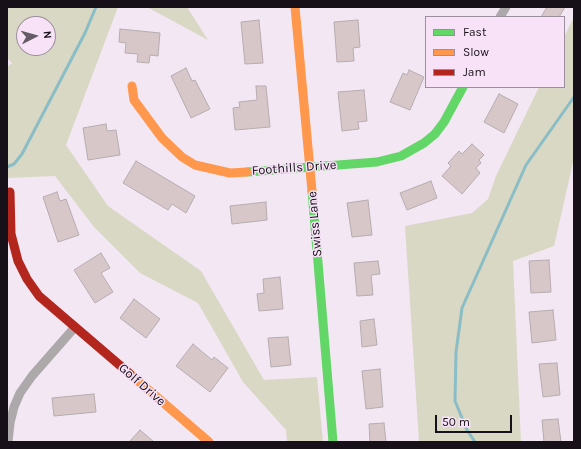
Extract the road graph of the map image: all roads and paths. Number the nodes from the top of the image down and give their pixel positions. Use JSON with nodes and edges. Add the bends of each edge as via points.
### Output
{"nodes":[{"id":1,"x":296,"y":7,"type":"edge"},
{"id":2,"x":506,"y":7,"type":"edge"},
{"id":3,"x":501,"y":16,"type":"edge"},
{"id":4,"x":132,"y":86,"type":"dead end"},
{"id":5,"x":462,"y":88,"type":"edge"},
{"id":6,"x":310,"y":167,"type":"junction"},
{"id":7,"x":10,"y":192,"type":"dead end"},
{"id":8,"x":75,"y":327,"type":"junction"},
{"id":9,"x":8,"y":442,"type":"edge"},
{"id":10,"x":209,"y":442,"type":"edge"},
{"id":11,"x":333,"y":442,"type":"edge"}],
"edges":[{"from":1,"to":6,"type":"street","name":"Swiss Lane"},
{"from":2,"to":3,"type":"street"},
{"from":4,"to":6,"type":"street","name":"Foothills Drive","via":[[134,100],[162,138],[182,157],[195,165],[230,172]]},
{"from":5,"to":6,"type":"street","name":"Foothills Drive","via":[[435,134],[412,151],[391,160]]},
{"from":6,"to":11,"type":"street","name":"Swiss Lane"},
{"from":7,"to":8,"type":"street","name":"Golf Drive","via":[[11,234],[18,260],[27,279],[39,296]]},
{"from":8,"to":9,"type":"street","via":[[20,393],[14,407]]},
{"from":8,"to":10,"type":"street","name":"Golf Drive"}]}
